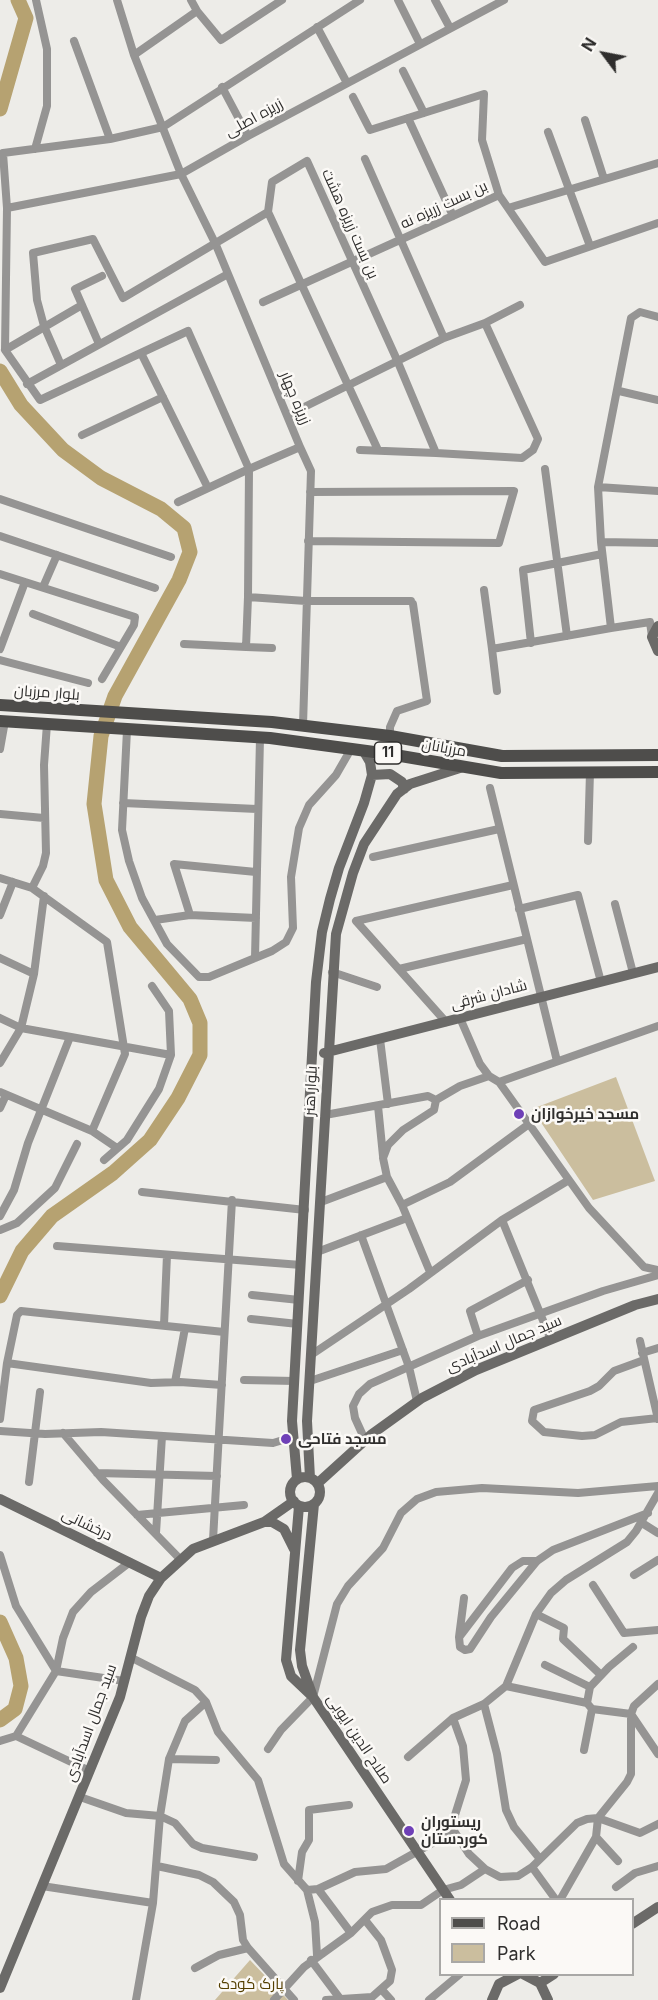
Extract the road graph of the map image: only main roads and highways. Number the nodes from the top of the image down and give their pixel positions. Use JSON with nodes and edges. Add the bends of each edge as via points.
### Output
{"nodes":[{"id":1,"x":658,"y":626,"type":"edge"},
{"id":2,"x":658,"y":651,"type":"edge"},
{"id":3,"x":0,"y":705,"type":"edge"},
{"id":4,"x":126,"y":713,"type":"joint"},
{"id":5,"x":3,"y":721,"type":"edge"},
{"id":6,"x":123,"y":729,"type":"joint"},
{"id":7,"x":357,"y":749,"type":"junction"},
{"id":8,"x":468,"y":750,"type":"junction"},
{"id":9,"x":658,"y":755,"type":"edge"},
{"id":10,"x":465,"y":766,"type":"junction"},
{"id":11,"x":658,"y":772,"type":"edge"},
{"id":12,"x":372,"y":775,"type":"junction"},
{"id":13,"x":404,"y":789,"type":"junction"},
{"id":14,"x":658,"y":967,"type":"edge"},
{"id":15,"x":314,"y":1052,"type":"junction"},
{"id":16,"x":328,"y":1053,"type":"junction"},
{"id":17,"x":658,"y":1299,"type":"edge"},
{"id":18,"x":297,"y":1479,"type":"junction"},
{"id":19,"x":314,"y":1480,"type":"junction"},
{"id":20,"x":0,"y":1499,"type":"edge"},
{"id":21,"x":296,"y":1503,"type":"junction"},
{"id":22,"x":314,"y":1504,"type":"junction"},
{"id":23,"x":264,"y":1522,"type":"junction"},
{"id":24,"x":295,"y":1550,"type":"junction"},
{"id":25,"x":161,"y":1578,"type":"junction"},
{"id":26,"x":313,"y":1697,"type":"junction"},
{"id":27,"x":446,"y":1895,"type":"edge"},
{"id":28,"x":658,"y":1907,"type":"edge"},
{"id":29,"x":634,"y":1923,"type":"edge"},
{"id":30,"x":527,"y":1976,"type":"edge"},
{"id":31,"x":551,"y":1976,"type":"edge"},
{"id":32,"x":502,"y":1977,"type":"edge"},
{"id":33,"x":540,"y":1983,"type":"junction"},
{"id":34,"x":0,"y":1988,"type":"edge"},
{"id":35,"x":492,"y":2000,"type":"edge"},
{"id":36,"x":548,"y":2000,"type":"edge"}],
"edges":[{"from":1,"to":2,"type":"main road","via":[[652,637]]},
{"from":3,"to":4,"type":"main road","name":"بلوار مرزبان","number":"11"},
{"from":4,"to":8,"type":"main road","name":"مرزبانان","number":"11","via":[[303,725]]},
{"from":5,"to":6,"type":"main road","name":"بلوار مرزبان","number":"11"},
{"from":6,"to":7,"type":"main road","name":"مرزبانان","number":"11"},
{"from":7,"to":10,"type":"main road","name":"مرزبانان","number":"11"},
{"from":7,"to":12,"type":"main road","via":[[370,762]]},
{"from":8,"to":9,"type":"main road","name":"مرزبانان","number":"11","via":[[502,756]]},
{"from":8,"to":10,"type":"main road"},
{"from":10,"to":11,"type":"main road","name":"مرزبانان","number":"11","via":[[501,772]]},
{"from":10,"to":13,"type":"main road","name":"بلوار هنر"},
{"from":12,"to":13,"type":"main road","via":[[390,774],[402,782]]},
{"from":12,"to":15,"type":"main road","name":"بلوار هنر","via":[[339,868],[322,932]]},
{"from":13,"to":16,"type":"main road","name":"بلوار هنر","via":[[374,827],[357,863],[336,934]]},
{"from":14,"to":16,"type":"main road","name":"شادان شرقی"},
{"from":15,"to":16,"type":"main road","name":"شادان شرقی"},
{"from":15,"to":18,"type":"main road","name":"بلوار هنر","via":[[295,1381],[293,1437]]},
{"from":16,"to":19,"type":"main road","name":"بلوار هنر","via":[[307,1428]]},
{"from":17,"to":19,"type":"main road","name":"سید جمال اسدآبادی","via":[[476,1370],[417,1401]]},
{"from":18,"to":19,"type":"main road"},
{"from":18,"to":21,"type":"main road","via":[[291,1490]]},
{"from":19,"to":22,"type":"main road","via":[[320,1494]]},
{"from":20,"to":25,"type":"main road","name":"درخشانی"},
{"from":21,"to":22,"type":"main road"},
{"from":21,"to":23,"type":"main road","name":"سید جمال اسدآبادی"},
{"from":21,"to":24,"type":"main road"},
{"from":22,"to":26,"type":"main road","name":"صلاح الدین ایوبی","via":[[300,1650]]},
{"from":23,"to":24,"type":"main road","via":[[284,1529]]},
{"from":23,"to":25,"type":"main road","name":"سید جمال اسدآبادی","via":[[213,1540],[180,1559]]},
{"from":24,"to":26,"type":"main road","via":[[286,1660],[291,1676]]},
{"from":25,"to":34,"type":"main road","name":"سید جمال اسدآبادی","via":[[141,1617],[124,1681],[80,1797]]},
{"from":26,"to":27,"type":"main road","name":"صلاح الدین ایوبی"},
{"from":28,"to":29,"type":"main road"},
{"from":30,"to":33,"type":"main road"},
{"from":31,"to":33,"type":"main road"},
{"from":32,"to":35,"type":"main road"},
{"from":33,"to":36,"type":"main road"}]}
